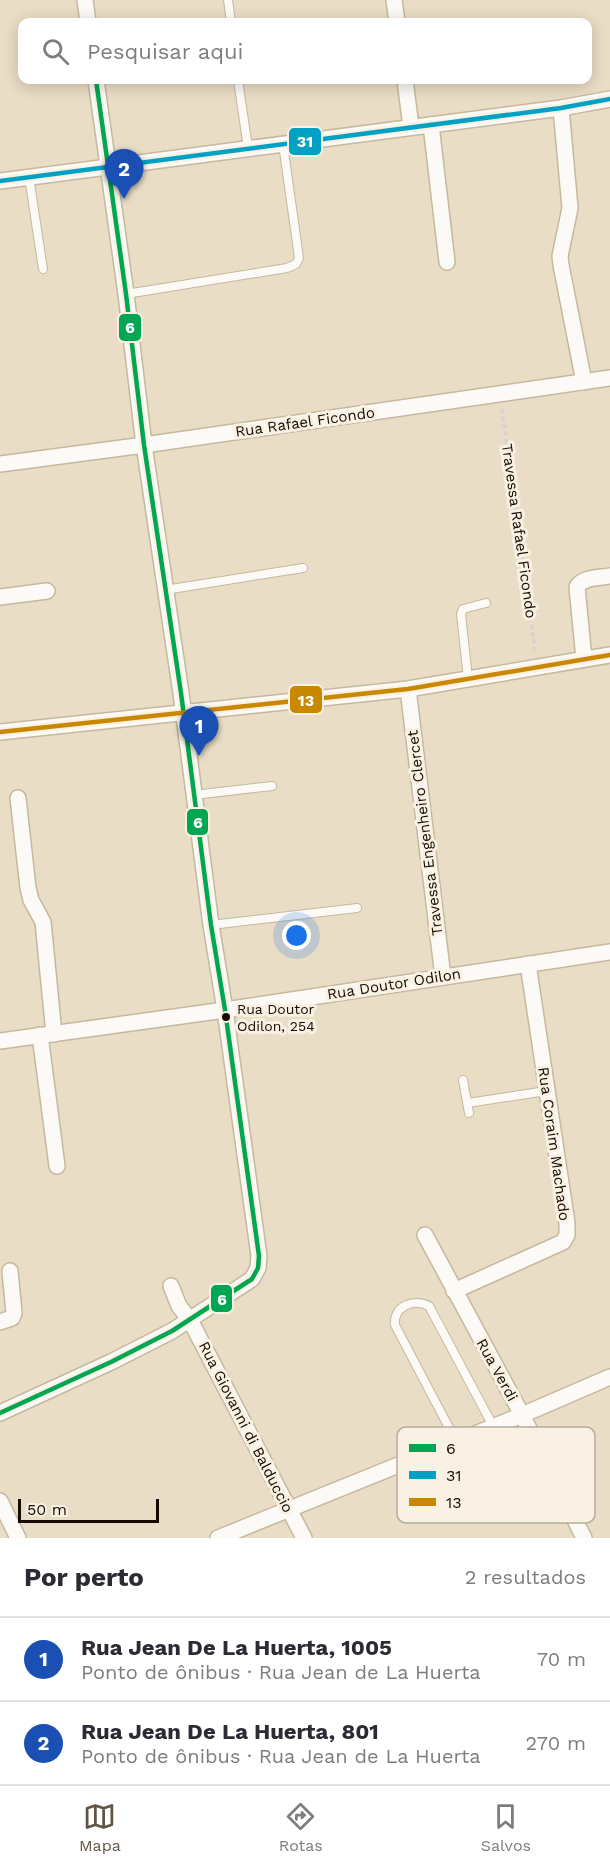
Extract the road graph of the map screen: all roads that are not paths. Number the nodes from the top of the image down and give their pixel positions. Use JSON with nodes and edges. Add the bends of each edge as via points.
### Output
{"nodes":[{"id":1,"x":85,"y":0,"type":"edge"},
{"id":2,"x":228,"y":0,"type":"edge"},
{"id":3,"x":394,"y":0,"type":"edge"},
{"id":4,"x":87,"y":18,"type":"edge"},
{"id":5,"x":230,"y":18,"type":"edge"},
{"id":6,"x":396,"y":18,"type":"edge"},
{"id":7,"x":97,"y":84,"type":"edge"},
{"id":8,"x":239,"y":84,"type":"edge"},
{"id":9,"x":406,"y":84,"type":"edge"},
{"id":10,"x":610,"y":99,"type":"edge"},
{"id":11,"x":561,"y":108,"type":"junction"},
{"id":12,"x":431,"y":125,"type":"junction"},
{"id":13,"x":411,"y":127,"type":"junction"},
{"id":14,"x":283,"y":144,"type":"junction"},
{"id":15,"x":248,"y":148,"type":"junction"},
{"id":16,"x":108,"y":166,"type":"junction"},
{"id":17,"x":29,"y":177,"type":"junction"},
{"id":18,"x":0,"y":181,"type":"edge"},
{"id":19,"x":447,"y":262,"type":"dead end"},
{"id":20,"x":43,"y":269,"type":"dead end"},
{"id":21,"x":126,"y":294,"type":"junction"},
{"id":22,"x":610,"y":378,"type":"edge"},
{"id":23,"x":584,"y":382,"type":"junction"},
{"id":24,"x":144,"y":445,"type":"junction"},
{"id":25,"x":0,"y":464,"type":"edge"},
{"id":26,"x":303,"y":568,"type":"dead end"},
{"id":27,"x":610,"y":576,"type":"edge"},
{"id":28,"x":165,"y":590,"type":"junction"},
{"id":29,"x":47,"y":591,"type":"dead end"},
{"id":30,"x":0,"y":597,"type":"edge"},
{"id":31,"x":486,"y":603,"type":"dead end"},
{"id":32,"x":610,"y":655,"type":"edge"},
{"id":33,"x":584,"y":659,"type":"junction"},
{"id":34,"x":468,"y":679,"type":"junction"},
{"id":35,"x":408,"y":689,"type":"junction"},
{"id":36,"x":183,"y":713,"type":"junction"},
{"id":37,"x":0,"y":732,"type":"edge"},
{"id":38,"x":272,"y":786,"type":"dead end"},
{"id":39,"x":194,"y":795,"type":"junction"},
{"id":40,"x":18,"y":798,"type":"dead end"},
{"id":41,"x":357,"y":908,"type":"dead end"},
{"id":42,"x":211,"y":925,"type":"junction"},
{"id":43,"x":610,"y":952,"type":"edge"},
{"id":44,"x":528,"y":964,"type":"junction"},
{"id":45,"x":443,"y":977,"type":"junction"},
{"id":46,"x":225,"y":1010,"type":"junction"},
{"id":47,"x":47,"y":1034,"type":"junction"},
{"id":48,"x":0,"y":1041,"type":"edge"},
{"id":49,"x":464,"y":1080,"type":"dead end"},
{"id":50,"x":546,"y":1091,"type":"junction"},
{"id":51,"x":468,"y":1104,"type":"junction"},
{"id":52,"x":469,"y":1113,"type":"dead end"},
{"id":53,"x":57,"y":1166,"type":"dead end"},
{"id":54,"x":425,"y":1235,"type":"dead end"},
{"id":55,"x":10,"y":1271,"type":"dead end"},
{"id":56,"x":171,"y":1286,"type":"dead end"},
{"id":57,"x":454,"y":1291,"type":"junction"},
{"id":58,"x":190,"y":1320,"type":"junction"},
{"id":59,"x":0,"y":1322,"type":"edge"},
{"id":60,"x":610,"y":1377,"type":"edge"},
{"id":61,"x":0,"y":1413,"type":"edge"},
{"id":62,"x":522,"y":1414,"type":"junction"},
{"id":63,"x":493,"y":1426,"type":"joint"},
{"id":64,"x":449,"y":1427,"type":"edge"},
{"id":65,"x":528,"y":1427,"type":"edge"},
{"id":66,"x":397,"y":1465,"type":"edge"},
{"id":67,"x":0,"y":1500,"type":"edge"},
{"id":68,"x":288,"y":1508,"type":"junction"},
{"id":69,"x":576,"y":1523,"type":"edge"},
{"id":70,"x":18,"y":1538,"type":"edge"},
{"id":71,"x":218,"y":1538,"type":"edge"},
{"id":72,"x":304,"y":1538,"type":"edge"},
{"id":73,"x":584,"y":1538,"type":"edge"}],
"edges":[{"from":1,"to":4,"type":"street"},
{"from":2,"to":5,"type":"lane"},
{"from":3,"to":6,"type":"street"},
{"from":7,"to":16,"type":"street"},
{"from":8,"to":15,"type":"lane"},
{"from":9,"to":13,"type":"street"},
{"from":10,"to":11,"type":"street"},
{"from":11,"to":12,"type":"street"},
{"from":11,"to":23,"type":"street","via":[[570,208],[560,256]]},
{"from":12,"to":13,"type":"street"},
{"from":12,"to":19,"type":"street"},
{"from":13,"to":14,"type":"street"},
{"from":14,"to":15,"type":"street"},
{"from":14,"to":21,"type":"lane","via":[[299,258],[296,264]]},
{"from":15,"to":16,"type":"street"},
{"from":16,"to":17,"type":"street"},
{"from":16,"to":21,"type":"street"},
{"from":17,"to":18,"type":"street"},
{"from":17,"to":20,"type":"lane"},
{"from":21,"to":24,"type":"street"},
{"from":22,"to":23,"type":"street","name":"Rua Rafael Ficondo"},
{"from":23,"to":24,"type":"street","name":"Rua Rafael Ficondo"},
{"from":24,"to":25,"type":"street","name":"Rua Rafael Ficondo"},
{"from":24,"to":28,"type":"street"},
{"from":26,"to":28,"type":"lane"},
{"from":27,"to":33,"type":"street","via":[[585,580],[577,587]]},
{"from":28,"to":36,"type":"street"},
{"from":29,"to":30,"type":"street"},
{"from":31,"to":34,"type":"lane","via":[[463,609]]},
{"from":32,"to":33,"type":"street"},
{"from":33,"to":34,"type":"street"},
{"from":34,"to":35,"type":"street"},
{"from":35,"to":36,"type":"street"},
{"from":35,"to":45,"type":"street","name":"Travessa Engenheiro Clercet"},
{"from":36,"to":37,"type":"street"},
{"from":36,"to":39,"type":"street"},
{"from":38,"to":39,"type":"lane"},
{"from":39,"to":42,"type":"street"},
{"from":40,"to":47,"type":"street","via":[[28,888],[43,922]]},
{"from":41,"to":42,"type":"lane"},
{"from":42,"to":46,"type":"street"},
{"from":43,"to":44,"type":"street","name":"Rua Doutor Odilon"},
{"from":44,"to":45,"type":"street","name":"Rua Doutor Odilon"},
{"from":44,"to":50,"type":"street","name":"Rua Coraim Machado"},
{"from":45,"to":46,"type":"street","name":"Rua Doutor Odilon"},
{"from":46,"to":47,"type":"street","name":"Rua Doutor Odilon"},
{"from":46,"to":58,"type":"street","via":[[258,1268],[252,1279]]},
{"from":47,"to":48,"type":"street","name":"Rua Doutor Odilon"},
{"from":47,"to":53,"type":"street"},
{"from":49,"to":51,"type":"lane"},
{"from":50,"to":51,"type":"lane"},
{"from":50,"to":57,"type":"street","name":"Rua Coraim Machado","via":[[567,1235],[562,1242]]},
{"from":51,"to":52,"type":"lane"},
{"from":54,"to":57,"type":"street","name":"Rua Verdi"},
{"from":55,"to":59,"type":"street","via":[[14,1313],[12,1318]]},
{"from":56,"to":58,"type":"street","name":"Rua Giovanni di Balduccio"},
{"from":57,"to":62,"type":"street","name":"Rua Verdi"},
{"from":58,"to":61,"type":"street"},
{"from":58,"to":68,"type":"street","name":"Rua Giovanni di Balduccio"},
{"from":60,"to":62,"type":"street"},
{"from":62,"to":63,"type":"street"},
{"from":62,"to":65,"type":"street","name":"Rua Verdi"},
{"from":63,"to":64,"type":"lane","via":[[429,1306],[420,1301],[408,1304],[397,1313],[395,1325]]},
{"from":66,"to":68,"type":"street"},
{"from":67,"to":70,"type":"street"},
{"from":68,"to":71,"type":"street"},
{"from":68,"to":72,"type":"street","name":"Rua Giovanni di Balduccio"},
{"from":69,"to":73,"type":"street","name":"Rua Verdi"}]}
